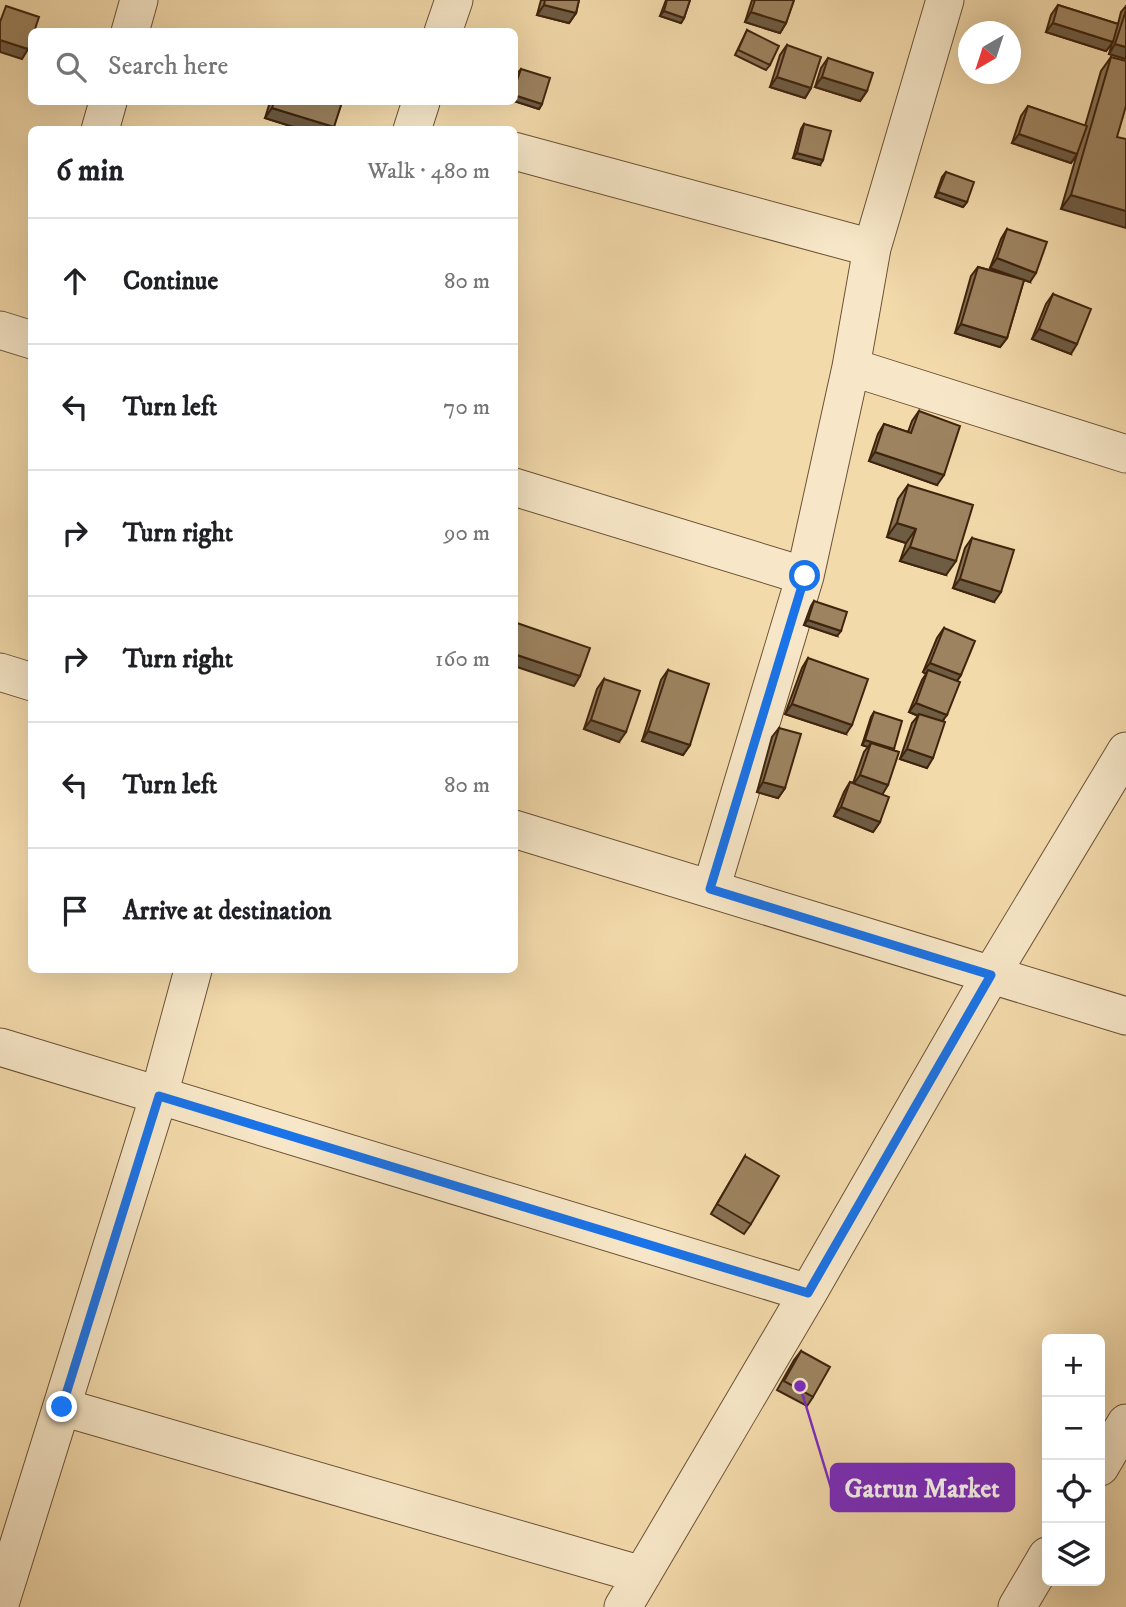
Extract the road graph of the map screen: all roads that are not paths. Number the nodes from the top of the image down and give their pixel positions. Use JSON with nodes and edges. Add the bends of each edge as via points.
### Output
{"nodes":[{"id":1,"x":139,"y":0,"type":"edge"},
{"id":2,"x":453,"y":0,"type":"edge"},
{"id":3,"x":944,"y":0,"type":"edge"},
{"id":4,"x":131,"y":28,"type":"edge"},
{"id":5,"x":444,"y":28,"type":"edge"},
{"id":6,"x":107,"y":105,"type":"edge"},
{"id":7,"x":101,"y":126,"type":"edge"},
{"id":8,"x":518,"y":152,"type":"edge"},
{"id":9,"x":872,"y":248,"type":"junction"},
{"id":10,"x":0,"y":330,"type":"edge"},
{"id":11,"x":28,"y":339,"type":"edge"},
{"id":12,"x":851,"y":367,"type":"junction"},
{"id":13,"x":1126,"y":454,"type":"edge"},
{"id":14,"x":518,"y":488,"type":"edge"},
{"id":15,"x":805,"y":576,"type":"junction"},
{"id":16,"x":0,"y":672,"type":"edge"},
{"id":17,"x":28,"y":681,"type":"edge"},
{"id":18,"x":1126,"y":751,"type":"edge"},
{"id":19,"x":518,"y":830,"type":"edge"},
{"id":20,"x":710,"y":889,"type":"junction"},
{"id":21,"x":192,"y":973,"type":"edge"},
{"id":22,"x":991,"y":975,"type":"junction"},
{"id":23,"x":1126,"y":1016,"type":"edge"},
{"id":24,"x":0,"y":1047,"type":"edge"},
{"id":25,"x":159,"y":1096,"type":"junction"},
{"id":26,"x":808,"y":1293,"type":"junction"},
{"id":27,"x":62,"y":1407,"type":"junction"},
{"id":28,"x":1126,"y":1423,"type":"edge"},
{"id":29,"x":1104,"y":1460,"type":"edge"},
{"id":30,"x":1042,"y":1564,"type":"edge"},
{"id":31,"x":642,"y":1575,"type":"junction"},
{"id":32,"x":0,"y":1604,"type":"edge"},
{"id":33,"x":623,"y":1607,"type":"edge"},
{"id":34,"x":1017,"y":1607,"type":"edge"}],
"edges":[{"from":1,"to":4,"type":"street"},
{"from":2,"to":5,"type":"street"},
{"from":3,"to":9,"type":"street"},
{"from":6,"to":7,"type":"street"},
{"from":8,"to":9,"type":"street"},
{"from":9,"to":12,"type":"street"},
{"from":10,"to":11,"type":"street"},
{"from":12,"to":13,"type":"street"},
{"from":12,"to":15,"type":"street"},
{"from":14,"to":15,"type":"street"},
{"from":15,"to":20,"type":"street"},
{"from":16,"to":17,"type":"street"},
{"from":18,"to":22,"type":"street"},
{"from":19,"to":20,"type":"street"},
{"from":20,"to":22,"type":"street"},
{"from":21,"to":25,"type":"street"},
{"from":22,"to":23,"type":"street"},
{"from":22,"to":26,"type":"street"},
{"from":24,"to":25,"type":"street"},
{"from":25,"to":26,"type":"street"},
{"from":25,"to":27,"type":"street"},
{"from":26,"to":31,"type":"street"},
{"from":27,"to":31,"type":"street"},
{"from":27,"to":32,"type":"street"},
{"from":28,"to":29,"type":"street"},
{"from":30,"to":34,"type":"street"},
{"from":31,"to":33,"type":"street"}]}
